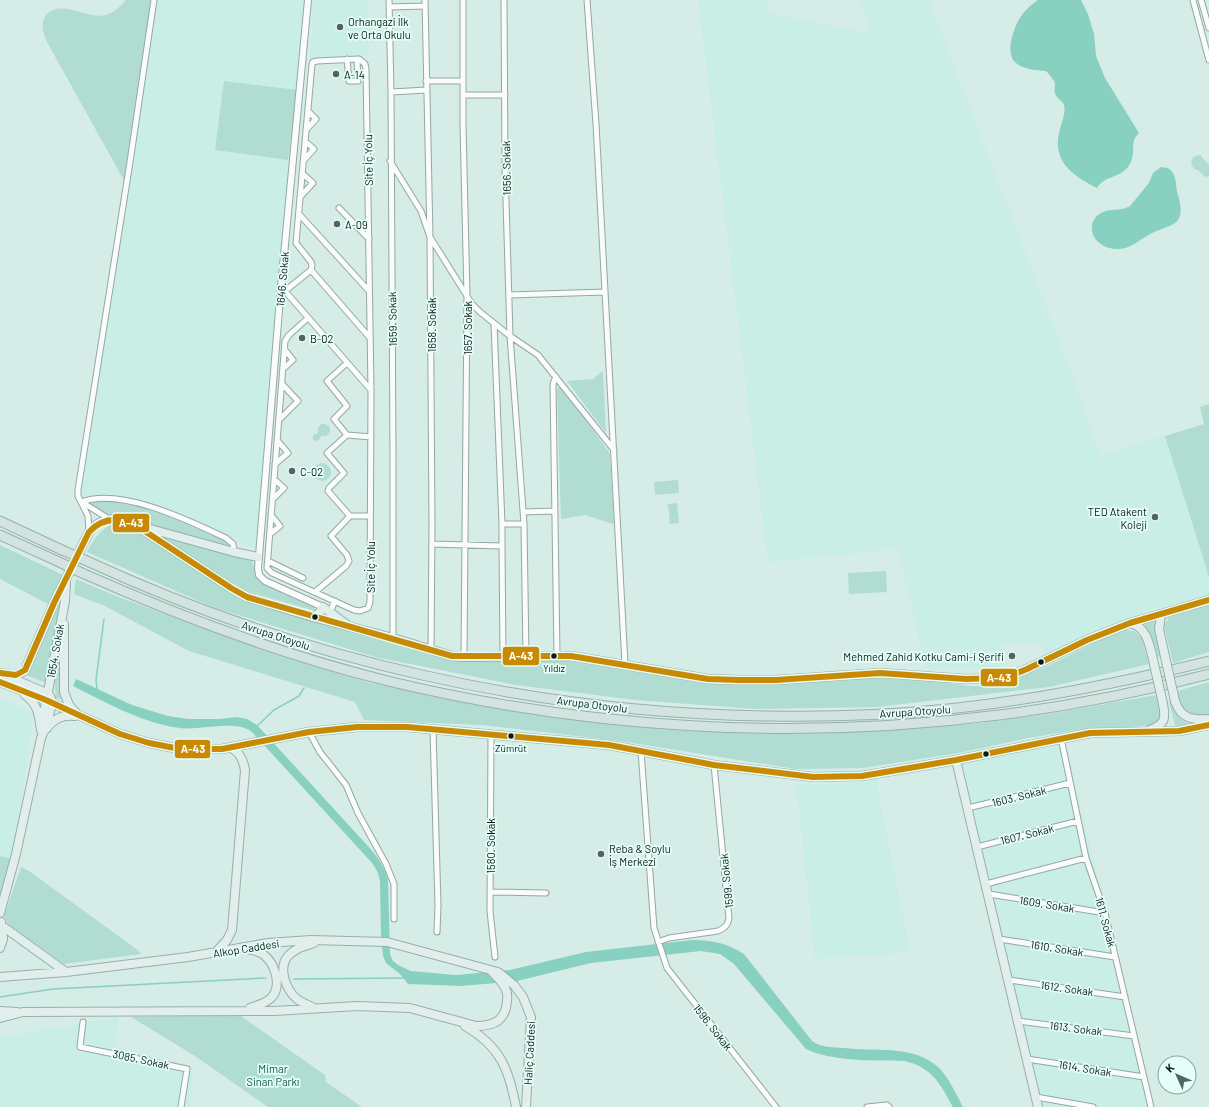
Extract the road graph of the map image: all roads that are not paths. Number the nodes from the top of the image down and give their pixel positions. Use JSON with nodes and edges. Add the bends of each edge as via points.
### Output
{"nodes":[{"id":1,"x":154,"y":0,"type":"edge"},
{"id":2,"x":308,"y":0,"type":"edge"},
{"id":3,"x":389,"y":0,"type":"edge"},
{"id":4,"x":463,"y":0,"type":"edge"},
{"id":5,"x":504,"y":0,"type":"edge"},
{"id":6,"x":587,"y":0,"type":"edge"},
{"id":7,"x":1193,"y":0,"type":"edge"},
{"id":8,"x":1201,"y":0,"type":"edge"},
{"id":9,"x":425,"y":3,"type":"edge"},
{"id":10,"x":389,"y":7,"type":"junction"},
{"id":11,"x":1209,"y":28,"type":"edge"},
{"id":12,"x":348,"y":59,"type":"junction"},
{"id":13,"x":357,"y":59,"type":"junction"},
{"id":14,"x":1209,"y":60,"type":"edge"},
{"id":15,"x":366,"y":80,"type":"junction"},
{"id":16,"x":358,"y":81,"type":"junction"},
{"id":17,"x":426,"y":81,"type":"junction"},
{"id":18,"x":463,"y":81,"type":"junction"},
{"id":19,"x":427,"y":90,"type":"junction"},
{"id":20,"x":391,"y":92,"type":"junction"},
{"id":21,"x":462,"y":95,"type":"junction"},
{"id":22,"x":505,"y":95,"type":"junction"},
{"id":23,"x":308,"y":111,"type":"junction"},
{"id":24,"x":306,"y":130,"type":"junction"},
{"id":25,"x":305,"y":141,"type":"junction"},
{"id":26,"x":304,"y":160,"type":"junction"},
{"id":27,"x":390,"y":161,"type":"junction"},
{"id":28,"x":302,"y":173,"type":"junction"},
{"id":29,"x":300,"y":197,"type":"junction"},
{"id":30,"x":339,"y":208,"type":"dead end"},
{"id":31,"x":299,"y":214,"type":"junction"},
{"id":32,"x":430,"y":237,"type":"junction"},
{"id":33,"x":369,"y":239,"type":"junction"},
{"id":34,"x":311,"y":270,"type":"junction"},
{"id":35,"x":283,"y":291,"type":"junction"},
{"id":36,"x":369,"y":291,"type":"junction"},
{"id":37,"x":606,"y":292,"type":"junction"},
{"id":38,"x":509,"y":295,"type":"junction"},
{"id":39,"x":467,"y":296,"type":"junction"},
{"id":40,"x":308,"y":318,"type":"junction"},
{"id":41,"x":494,"y":324,"type":"junction"},
{"id":42,"x":510,"y":336,"type":"junction"},
{"id":43,"x":370,"y":338,"type":"junction"},
{"id":44,"x":285,"y":350,"type":"junction"},
{"id":45,"x":348,"y":363,"type":"junction"},
{"id":46,"x":283,"y":369,"type":"junction"},
{"id":47,"x":556,"y":377,"type":"junction"},
{"id":48,"x":282,"y":384,"type":"junction"},
{"id":49,"x":371,"y":390,"type":"junction"},
{"id":50,"x":279,"y":420,"type":"junction"},
{"id":51,"x":347,"y":435,"type":"junction"},
{"id":52,"x":371,"y":437,"type":"junction"},
{"id":53,"x":277,"y":440,"type":"junction"},
{"id":54,"x":614,"y":451,"type":"junction"},
{"id":55,"x":275,"y":464,"type":"junction"},
{"id":56,"x":274,"y":479,"type":"junction"},
{"id":57,"x":273,"y":499,"type":"junction"},
{"id":58,"x":81,"y":502,"type":"junction"},
{"id":59,"x":555,"y":511,"type":"junction"},
{"id":60,"x":523,"y":512,"type":"junction"},
{"id":61,"x":271,"y":515,"type":"junction"},
{"id":62,"x":350,"y":516,"type":"junction"},
{"id":63,"x":370,"y":516,"type":"junction"},
{"id":64,"x":110,"y":519,"type":"junction"},
{"id":65,"x":0,"y":521,"type":"edge"},
{"id":66,"x":134,"y":524,"type":"junction"},
{"id":67,"x":502,"y":524,"type":"junction"},
{"id":68,"x":524,"y":524,"type":"junction"},
{"id":69,"x":89,"y":532,"type":"junction"},
{"id":70,"x":270,"y":534,"type":"junction"},
{"id":71,"x":0,"y":535,"type":"edge"},
{"id":72,"x":432,"y":544,"type":"junction"},
{"id":73,"x":465,"y":545,"type":"junction"},
{"id":74,"x":502,"y":546,"type":"junction"},
{"id":75,"x":234,"y":552,"type":"junction"},
{"id":76,"x":258,"y":558,"type":"junction"},
{"id":77,"x":268,"y":560,"type":"junction"},
{"id":78,"x":67,"y":577,"type":"junction"},
{"id":79,"x":303,"y":578,"type":"dead end"},
{"id":80,"x":315,"y":592,"type":"junction"},
{"id":81,"x":327,"y":598,"type":"junction"},
{"id":82,"x":1209,"y":600,"type":"edge"},
{"id":83,"x":65,"y":601,"type":"junction"},
{"id":84,"x":335,"y":601,"type":"junction"},
{"id":85,"x":323,"y":607,"type":"junction"},
{"id":86,"x":330,"y":612,"type":"junction"},
{"id":87,"x":1160,"y":615,"type":"junction"},
{"id":88,"x":313,"y":616,"type":"junction"},
{"id":89,"x":1130,"y":623,"type":"junction"},
{"id":90,"x":350,"y":627,"type":"junction"},
{"id":91,"x":393,"y":638,"type":"junction"},
{"id":92,"x":431,"y":650,"type":"junction"},
{"id":93,"x":557,"y":655,"type":"junction"},
{"id":94,"x":526,"y":656,"type":"junction"},
{"id":95,"x":464,"y":657,"type":"junction"},
{"id":96,"x":503,"y":657,"type":"junction"},
{"id":97,"x":1209,"y":661,"type":"edge"},
{"id":98,"x":625,"y":664,"type":"junction"},
{"id":99,"x":0,"y":674,"type":"edge"},
{"id":100,"x":1209,"y":674,"type":"edge"},
{"id":101,"x":0,"y":682,"type":"edge"},
{"id":102,"x":15,"y":688,"type":"junction"},
{"id":103,"x":48,"y":699,"type":"junction"},
{"id":104,"x":78,"y":716,"type":"junction"},
{"id":105,"x":1209,"y":718,"type":"edge"},
{"id":106,"x":1209,"y":725,"type":"edge"},
{"id":107,"x":43,"y":730,"type":"junction"},
{"id":108,"x":434,"y":730,"type":"junction"},
{"id":109,"x":309,"y":732,"type":"junction"},
{"id":110,"x":1145,"y":732,"type":"junction"},
{"id":111,"x":491,"y":735,"type":"junction"},
{"id":112,"x":1061,"y":738,"type":"junction"},
{"id":113,"x":230,"y":747,"type":"junction"},
{"id":114,"x":641,"y":751,"type":"junction"},
{"id":115,"x":956,"y":760,"type":"junction"},
{"id":116,"x":714,"y":764,"type":"junction"},
{"id":117,"x":1070,"y":783,"type":"junction"},
{"id":118,"x":968,"y":808,"type":"junction"},
{"id":119,"x":1078,"y":821,"type":"junction"},
{"id":120,"x":977,"y":847,"type":"junction"},
{"id":121,"x":1086,"y":858,"type":"junction"},
{"id":122,"x":986,"y":884,"type":"junction"},
{"id":123,"x":490,"y":892,"type":"junction"},
{"id":124,"x":546,"y":893,"type":"dead end"},
{"id":125,"x":989,"y":894,"type":"junction"},
{"id":126,"x":0,"y":913,"type":"edge"},
{"id":127,"x":1105,"y":913,"type":"junction"},
{"id":128,"x":394,"y":919,"type":"dead end"},
{"id":129,"x":1,"y":925,"type":"edge"},
{"id":130,"x":437,"y":932,"type":"dead end"},
{"id":131,"x":999,"y":939,"type":"junction"},
{"id":132,"x":322,"y":940,"type":"junction"},
{"id":133,"x":658,"y":942,"type":"junction"},
{"id":134,"x":0,"y":948,"type":"edge"},
{"id":135,"x":241,"y":948,"type":"junction"},
{"id":136,"x":215,"y":952,"type":"junction"},
{"id":137,"x":495,"y":957,"type":"dead end"},
{"id":138,"x":1115,"y":957,"type":"junction"},
{"id":139,"x":490,"y":969,"type":"junction"},
{"id":140,"x":66,"y":972,"type":"junction"},
{"id":141,"x":0,"y":977,"type":"edge"},
{"id":142,"x":1009,"y":980,"type":"junction"},
{"id":143,"x":1125,"y":997,"type":"junction"},
{"id":144,"x":315,"y":1008,"type":"junction"},
{"id":145,"x":0,"y":1011,"type":"edge"},
{"id":146,"x":240,"y":1011,"type":"junction"},
{"id":147,"x":23,"y":1012,"type":"junction"},
{"id":148,"x":0,"y":1018,"type":"edge"},
{"id":149,"x":456,"y":1021,"type":"junction"},
{"id":150,"x":1018,"y":1021,"type":"junction"},
{"id":151,"x":83,"y":1022,"type":"dead end"},
{"id":152,"x":1134,"y":1036,"type":"junction"},
{"id":153,"x":1026,"y":1059,"type":"junction"},
{"id":154,"x":1144,"y":1077,"type":"junction"},
{"id":155,"x":1036,"y":1096,"type":"junction"},
{"id":156,"x":181,"y":1107,"type":"edge"},
{"id":157,"x":516,"y":1107,"type":"edge"},
{"id":158,"x":526,"y":1107,"type":"edge"},
{"id":159,"x":776,"y":1107,"type":"edge"},
{"id":160,"x":867,"y":1107,"type":"edge"},
{"id":161,"x":889,"y":1107,"type":"edge"},
{"id":162,"x":1038,"y":1107,"type":"edge"},
{"id":163,"x":1093,"y":1107,"type":"edge"},
{"id":164,"x":1151,"y":1107,"type":"edge"}],
"edges":[{"from":1,"to":58,"type":"street","via":[[78,490]]},
{"from":2,"to":35,"type":"street","name":"1646. Sokak"},
{"from":3,"to":10,"type":"street","name":"1659. Sokak"},
{"from":4,"to":18,"type":"street","name":"1657. Sokak"},
{"from":5,"to":22,"type":"street","name":"1656. Sokak"},
{"from":6,"to":37,"type":"street"},
{"from":7,"to":14,"type":"street"},
{"from":8,"to":11,"type":"street"},
{"from":9,"to":10,"type":"street"},
{"from":9,"to":17,"type":"street","name":"1658. Sokak"},
{"from":10,"to":20,"type":"street","name":"1659. Sokak"},
{"from":12,"to":13,"type":"street"},
{"from":12,"to":16,"type":"street","via":[[349,81]]},
{"from":12,"to":23,"type":"street","via":[[313,63]]},
{"from":13,"to":15,"type":"street","name":"Site İç Yolu","via":[[366,67]]},
{"from":13,"to":16,"type":"street"},
{"from":15,"to":16,"type":"street"},
{"from":15,"to":33,"type":"street","name":"Site İç Yolu"},
{"from":17,"to":18,"type":"street"},
{"from":17,"to":19,"type":"street","name":"1658. Sokak"},
{"from":18,"to":21,"type":"street","name":"1657. Sokak"},
{"from":19,"to":20,"type":"street"},
{"from":19,"to":32,"type":"street","name":"1658. Sokak"},
{"from":20,"to":27,"type":"street","name":"1659. Sokak"},
{"from":21,"to":22,"type":"street"},
{"from":21,"to":39,"type":"street","name":"1657. Sokak"},
{"from":22,"to":38,"type":"street","name":"1656. Sokak"},
{"from":23,"to":24,"type":"street"},
{"from":23,"to":24,"type":"street","via":[[316,119]]},
{"from":24,"to":25,"type":"street"},
{"from":25,"to":26,"type":"street"},
{"from":25,"to":26,"type":"street","via":[[314,149]]},
{"from":26,"to":28,"type":"street"},
{"from":27,"to":32,"type":"street","via":[[420,211]]},
{"from":27,"to":91,"type":"street","name":"1659. Sokak"},
{"from":28,"to":29,"type":"street"},
{"from":28,"to":29,"type":"street","via":[[313,183]]},
{"from":29,"to":31,"type":"street"},
{"from":30,"to":33,"type":"street"},
{"from":31,"to":34,"type":"street","via":[[296,244],[312,262]]},
{"from":31,"to":36,"type":"street"},
{"from":32,"to":39,"type":"street"},
{"from":32,"to":72,"type":"street","name":"1658. Sokak"},
{"from":33,"to":36,"type":"street","name":"Site İç Yolu"},
{"from":34,"to":35,"type":"street"},
{"from":34,"to":43,"type":"street"},
{"from":35,"to":40,"type":"street"},
{"from":35,"to":76,"type":"street","name":"1646. Sokak"},
{"from":36,"to":43,"type":"street","name":"Site İç Yolu"},
{"from":37,"to":38,"type":"street"},
{"from":37,"to":54,"type":"street"},
{"from":38,"to":42,"type":"street","name":"1656. Sokak"},
{"from":39,"to":41,"type":"street","via":[[475,308]]},
{"from":39,"to":73,"type":"street","name":"1657. Sokak"},
{"from":40,"to":44,"type":"street","via":[[287,338]]},
{"from":40,"to":45,"type":"street"},
{"from":41,"to":42,"type":"street"},
{"from":41,"to":67,"type":"street"},
{"from":42,"to":47,"type":"street","via":[[538,355]]},
{"from":42,"to":60,"type":"street","name":"1656. Sokak"},
{"from":43,"to":49,"type":"street","name":"Site İç Yolu"},
{"from":44,"to":46,"type":"street"},
{"from":44,"to":46,"type":"street","via":[[294,360]]},
{"from":45,"to":49,"type":"street"},
{"from":45,"to":51,"type":"street","via":[[327,381],[347,405],[334,419]]},
{"from":46,"to":48,"type":"street"},
{"from":47,"to":54,"type":"street"},
{"from":47,"to":59,"type":"street","via":[[553,385]]},
{"from":48,"to":50,"type":"street"},
{"from":48,"to":50,"type":"street","via":[[298,401]]},
{"from":49,"to":52,"type":"street","name":"Site İç Yolu"},
{"from":50,"to":53,"type":"street"},
{"from":51,"to":52,"type":"street"},
{"from":51,"to":62,"type":"street","via":[[327,452],[344,474],[328,492]]},
{"from":52,"to":63,"type":"street","name":"Site İç Yolu"},
{"from":53,"to":55,"type":"street"},
{"from":53,"to":55,"type":"street","via":[[288,453]]},
{"from":54,"to":98,"type":"street"},
{"from":55,"to":56,"type":"street"},
{"from":56,"to":57,"type":"street"},
{"from":56,"to":57,"type":"street","via":[[284,488]]},
{"from":57,"to":61,"type":"street"},
{"from":58,"to":64,"type":"street"},
{"from":58,"to":69,"type":"street","via":[[88,516]]},
{"from":58,"to":75,"type":"street","via":[[91,498],[112,498],[165,512],[226,538],[233,544]]},
{"from":59,"to":60,"type":"street"},
{"from":59,"to":93,"type":"street"},
{"from":60,"to":68,"type":"street","name":"1656. Sokak"},
{"from":61,"to":70,"type":"street"},
{"from":61,"to":70,"type":"street","via":[[280,526]]},
{"from":62,"to":63,"type":"street"},
{"from":62,"to":80,"type":"street","name":"Site İç Yolu","via":[[331,536],[348,556],[348,563]]},
{"from":63,"to":84,"type":"street","name":"Site İç Yolu","via":[[369,606],[363,611],[358,611]]},
{"from":64,"to":66,"type":"main road"},
{"from":64,"to":69,"type":"main road","name":"1654. Sokak","via":[[98,524]]},
{"from":65,"to":97,"type":"highway","name":"Avrupa Otoyolu","bridge":true,"via":[[178,600],[250,627],[368,662],[440,680],[611,707],[732,715],[799,716],[946,709],[1068,692]]},
{"from":66,"to":75,"type":"main road"},
{"from":66,"to":88,"type":"main road","via":[[242,594]]},
{"from":67,"to":68,"type":"street"},
{"from":67,"to":74,"type":"street"},
{"from":68,"to":94,"type":"street","name":"1656. Sokak"},
{"from":69,"to":78,"type":"main road","name":"1654. Sokak"},
{"from":70,"to":77,"type":"street"},
{"from":71,"to":100,"type":"highway","name":"Avrupa Otoyolu","bridge":true,"via":[[143,599],[288,652],[437,692],[513,706],[634,722],[775,728],[859,727],[946,721],[1081,703]]},
{"from":72,"to":73,"type":"street"},
{"from":72,"to":92,"type":"street","name":"1658. Sokak"},
{"from":73,"to":74,"type":"street"},
{"from":73,"to":95,"type":"street","name":"1657. Sokak"},
{"from":74,"to":96,"type":"street"},
{"from":75,"to":76,"type":"main road"},
{"from":76,"to":85,"type":"street","name":"1646. Sokak","via":[[258,571],[262,579]]},
{"from":77,"to":79,"type":"street"},
{"from":77,"to":80,"type":"street","name":"Site İç Yolu","via":[[270,572]]},
{"from":78,"to":83,"type":"main road","name":"1654. Sokak"},
{"from":78,"to":99,"type":"main road","name":"1654. Sokak","via":[[25,670],[17,675]]},
{"from":80,"to":81,"type":"street","name":"Site İç Yolu"},
{"from":81,"to":84,"type":"street","name":"Site İç Yolu"},
{"from":81,"to":85,"type":"street"},
{"from":82,"to":87,"type":"main road"},
{"from":83,"to":103,"type":"main road","name":"1654. Sokak"},
{"from":83,"to":104,"type":"main road","via":[[64,692],[69,705]]},
{"from":84,"to":86,"type":"street"},
{"from":85,"to":86,"type":"main road"},
{"from":85,"to":88,"type":"main road"},
{"from":86,"to":90,"type":"main road"},
{"from":87,"to":89,"type":"main road"},
{"from":87,"to":105,"type":"main road","bridge":true,"via":[[1159,629],[1175,701],[1180,711],[1188,717]]},
{"from":88,"to":90,"type":"main road"},
{"from":89,"to":98,"type":"main road","via":[[1087,640],[1027,669],[998,678],[966,680],[880,673],[776,680],[708,679]]},
{"from":89,"to":110,"type":"main road","bridge":true,"via":[[1144,633],[1152,655],[1165,716],[1158,727]]},
{"from":90,"to":91,"type":"main road"},
{"from":91,"to":92,"type":"main road"},
{"from":92,"to":95,"type":"main road"},
{"from":93,"to":94,"type":"main road"},
{"from":93,"to":98,"type":"main road"},
{"from":94,"to":96,"type":"main road"},
{"from":95,"to":96,"type":"main road"},
{"from":99,"to":103,"type":"main road"},
{"from":101,"to":102,"type":"main road"},
{"from":102,"to":103,"type":"main road"},
{"from":102,"to":107,"type":"main road","via":[[30,698],[36,706]]},
{"from":103,"to":104,"type":"main road"},
{"from":103,"to":107,"type":"main road","name":"1654. Sokak"},
{"from":104,"to":107,"type":"main road","via":[[59,716]]},
{"from":104,"to":113,"type":"main road","via":[[120,734],[164,747],[201,750]]},
{"from":106,"to":110,"type":"main road","via":[[1179,731]]},
{"from":107,"to":126,"type":"main road","via":[[16,854]]},
{"from":108,"to":109,"type":"main road","via":[[357,727]]},
{"from":108,"to":111,"type":"main road"},
{"from":108,"to":130,"type":"street"},
{"from":109,"to":113,"type":"main road"},
{"from":109,"to":128,"type":"street","via":[[320,752],[346,785],[386,864],[394,884]]},
{"from":110,"to":112,"type":"main road","via":[[1090,733]]},
{"from":111,"to":114,"type":"main road","via":[[609,745]]},
{"from":111,"to":123,"type":"street","name":"1580. Sokak"},
{"from":112,"to":115,"type":"main road"},
{"from":112,"to":117,"type":"street","name":"1611. Sokak"},
{"from":113,"to":136,"type":"main road","via":[[239,754],[245,770],[232,929],[227,940]]},
{"from":114,"to":116,"type":"main road"},
{"from":114,"to":133,"type":"street","name":"1596. Sokak","via":[[654,928]]},
{"from":115,"to":116,"type":"main road","via":[[862,776],[820,777]]},
{"from":115,"to":118,"type":"main road"},
{"from":116,"to":133,"type":"street","name":"1599. Sokak","via":[[729,921],[718,931],[682,935]]},
{"from":117,"to":118,"type":"street","name":"1603. Sokak"},
{"from":117,"to":119,"type":"street","name":"1611. Sokak"},
{"from":118,"to":120,"type":"main road"},
{"from":119,"to":120,"type":"street","name":"1607. Sokak"},
{"from":119,"to":121,"type":"street","name":"1611. Sokak"},
{"from":120,"to":122,"type":"main road"},
{"from":121,"to":122,"type":"street"},
{"from":121,"to":127,"type":"street","name":"1611. Sokak"},
{"from":122,"to":125,"type":"main road"},
{"from":123,"to":124,"type":"street"},
{"from":123,"to":137,"type":"street","name":"1580. Sokak"},
{"from":125,"to":127,"type":"street","name":"1609. Sokak"},
{"from":125,"to":131,"type":"main road"},
{"from":126,"to":129,"type":"main road"},
{"from":127,"to":138,"type":"street","name":"1611. Sokak"},
{"from":129,"to":134,"type":"main road","via":[[3,939]]},
{"from":129,"to":140,"type":"main road"},
{"from":131,"to":138,"type":"street","name":"1610. Sokak"},
{"from":131,"to":142,"type":"main road"},
{"from":132,"to":135,"type":"main road","name":"Alkop Caddesi","via":[[268,943]]},
{"from":132,"to":139,"type":"main road","name":"Alkop Caddesi","via":[[387,942]]},
{"from":132,"to":144,"type":"main road","via":[[299,948],[284,964],[285,982],[292,993],[298,1000]]},
{"from":133,"to":159,"type":"street","name":"1596. Sokak","via":[[667,968]]},
{"from":135,"to":136,"type":"main road","name":"Alkop Caddesi"},
{"from":135,"to":146,"type":"main road","via":[[263,954],[270,961],[277,980],[272,997],[263,1004]]},
{"from":136,"to":140,"type":"main road","name":"Alkop Caddesi"},
{"from":138,"to":143,"type":"street","name":"1611. Sokak"},
{"from":139,"to":149,"type":"main road","via":[[503,983],[508,995],[502,1018],[487,1026]]},
{"from":139,"to":158,"type":"main road","name":"Haliç Caddesi","via":[[514,985],[523,997],[531,1017]]},
{"from":140,"to":141,"type":"main road","name":"Alkop Caddesi"},
{"from":142,"to":143,"type":"street","name":"1612. Sokak"},
{"from":142,"to":150,"type":"main road"},
{"from":143,"to":152,"type":"street","name":"1611. Sokak"},
{"from":144,"to":146,"type":"main road"},
{"from":144,"to":149,"type":"main road","via":[[410,1008]]},
{"from":145,"to":147,"type":"main road"},
{"from":146,"to":147,"type":"main road"},
{"from":147,"to":148,"type":"main road"},
{"from":149,"to":157,"type":"main road","name":"Haliç Caddesi","via":[[474,1031],[504,1062]]},
{"from":150,"to":152,"type":"street","name":"1613. Sokak"},
{"from":150,"to":153,"type":"main road"},
{"from":151,"to":156,"type":"street","name":"3085. Sokak","via":[[80,1047],[187,1069]]},
{"from":152,"to":154,"type":"street","name":"1611. Sokak"},
{"from":153,"to":154,"type":"street","name":"1614. Sokak"},
{"from":153,"to":155,"type":"main road"},
{"from":154,"to":164,"type":"street","name":"1611. Sokak"},
{"from":155,"to":162,"type":"main road"},
{"from":155,"to":163,"type":"street"},
{"from":160,"to":161,"type":"street"}]}
